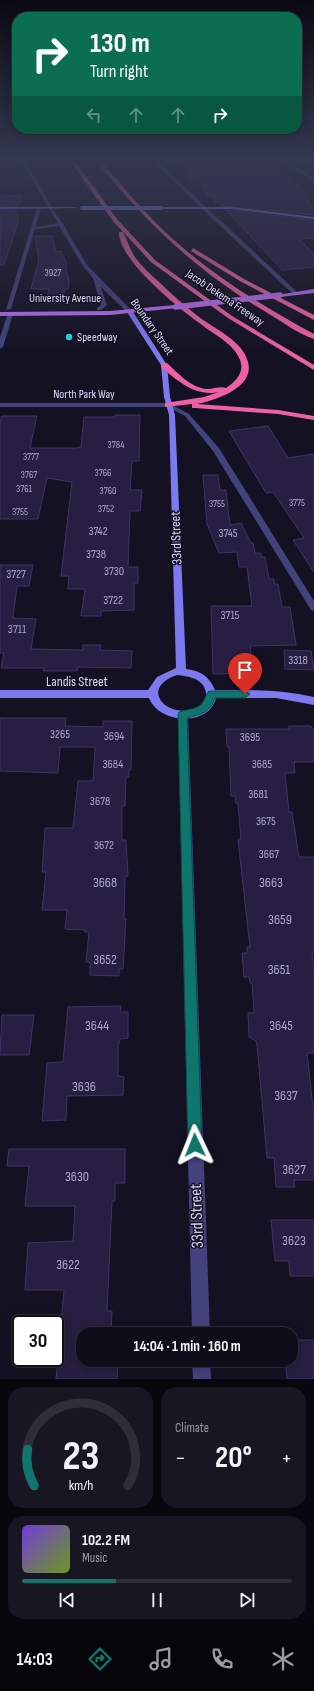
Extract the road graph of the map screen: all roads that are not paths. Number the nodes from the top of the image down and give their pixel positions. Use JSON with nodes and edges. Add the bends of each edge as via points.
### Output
{"nodes":[{"id":1,"x":33,"y":225,"type":"edge"},
{"id":2,"x":53,"y":225,"type":"edge"},
{"id":3,"x":62,"y":225,"type":"edge"},
{"id":4,"x":117,"y":225,"type":"edge"},
{"id":5,"x":120,"y":225,"type":"edge"},
{"id":6,"x":155,"y":225,"type":"edge"},
{"id":7,"x":222,"y":225,"type":"edge"},
{"id":8,"x":32,"y":229,"type":"junction"},
{"id":9,"x":162,"y":232,"type":"junction"},
{"id":10,"x":95,"y":278,"type":"junction"},
{"id":11,"x":314,"y":291,"type":"edge"},
{"id":12,"x":295,"y":293,"type":"junction"},
{"id":13,"x":0,"y":309,"type":"edge"},
{"id":14,"x":99,"y":309,"type":"junction"},
{"id":15,"x":9,"y":311,"type":"junction"},
{"id":16,"x":130,"y":312,"type":"junction"},
{"id":17,"x":0,"y":314,"type":"edge"},
{"id":18,"x":314,"y":318,"type":"edge"},
{"id":19,"x":314,"y":337,"type":"edge"},
{"id":20,"x":0,"y":347,"type":"edge"},
{"id":21,"x":164,"y":365,"type":"junction"},
{"id":22,"x":314,"y":368,"type":"edge"},
{"id":23,"x":236,"y":384,"type":"junction"},
{"id":24,"x":0,"y":405,"type":"edge"},
{"id":25,"x":168,"y":405,"type":"junction"},
{"id":26,"x":314,"y":418,"type":"edge"},
{"id":27,"x":314,"y":608,"type":"edge"},
{"id":28,"x":181,"y":671,"type":"junction"},
{"id":29,"x":0,"y":694,"type":"edge"},
{"id":30,"x":153,"y":694,"type":"junction"},
{"id":31,"x":211,"y":694,"type":"junction"},
{"id":32,"x":314,"y":701,"type":"edge"},
{"id":33,"x":183,"y":715,"type":"junction"},
{"id":34,"x":201,"y":1327,"type":"edge"},
{"id":35,"x":201,"y":1367,"type":"edge"},
{"id":36,"x":202,"y":1379,"type":"edge"}],
"edges":[{"from":1,"to":8,"type":"street"},
{"from":2,"to":8,"type":"street"},
{"from":3,"to":10,"type":"street","name":"Boundary Street","via":[[85,266]]},
{"from":4,"to":23,"type":"highway","via":[[132,257],[147,273],[194,316],[240,352],[246,369]]},
{"from":5,"to":22,"type":"highway","name":"Jacob Dekema Freeway","via":[[153,261],[197,294]]},
{"from":6,"to":9,"type":"highway","name":"Jacob Dekema Freeway"},
{"from":7,"to":12,"type":"street"},
{"from":8,"to":15,"type":"street"},
{"from":9,"to":18,"type":"highway","via":[[242,280]]},
{"from":9,"to":19,"type":"highway","name":"Jacob Dekema Freeway","via":[[213,274]]},
{"from":10,"to":14,"type":"street","via":[[104,305]]},
{"from":10,"to":16,"type":"street","name":"Boundary Street"},
{"from":11,"to":12,"type":"main road","name":"University Avenue"},
{"from":12,"to":16,"type":"main road","name":"University Avenue","bridge":true},
{"from":13,"to":15,"type":"main road","name":"University Avenue"},
{"from":14,"to":15,"type":"main road","name":"University Avenue"},
{"from":14,"to":16,"type":"main road","name":"University Avenue"},
{"from":15,"to":16,"type":"main road","name":"University Avenue"},
{"from":15,"to":17,"type":"main road","name":"University Avenue"},
{"from":15,"to":20,"type":"street"},
{"from":16,"to":21,"type":"main road","name":"Boundary Street"},
{"from":21,"to":23,"type":"highway","via":[[187,385],[198,390],[220,390]]},
{"from":21,"to":25,"type":"main road","name":"Boundary Street"},
{"from":23,"to":25,"type":"highway","via":[[222,395],[198,402]]},
{"from":24,"to":25,"type":"street","name":"North Park Way"},
{"from":25,"to":26,"type":"highway","via":[[244,408]]},
{"from":25,"to":27,"type":"street","via":[[187,415],[216,450]]},
{"from":25,"to":28,"type":"main road","name":"33rd Street","via":[[172,415],[174,450]]},
{"from":28,"to":30,"type":"main road","via":[[161,678],[156,683]]},
{"from":28,"to":31,"type":"main road","via":[[196,674],[204,679]]},
{"from":29,"to":30,"type":"main road","name":"Landis Street"},
{"from":30,"to":33,"type":"main road","via":[[163,710]]},
{"from":31,"to":32,"type":"main road","via":[[299,696]]},
{"from":31,"to":33,"type":"main road","via":[[206,706],[199,712]]},
{"from":33,"to":34,"type":"street","name":"33rd Street"},
{"from":35,"to":36,"type":"street"}]}
